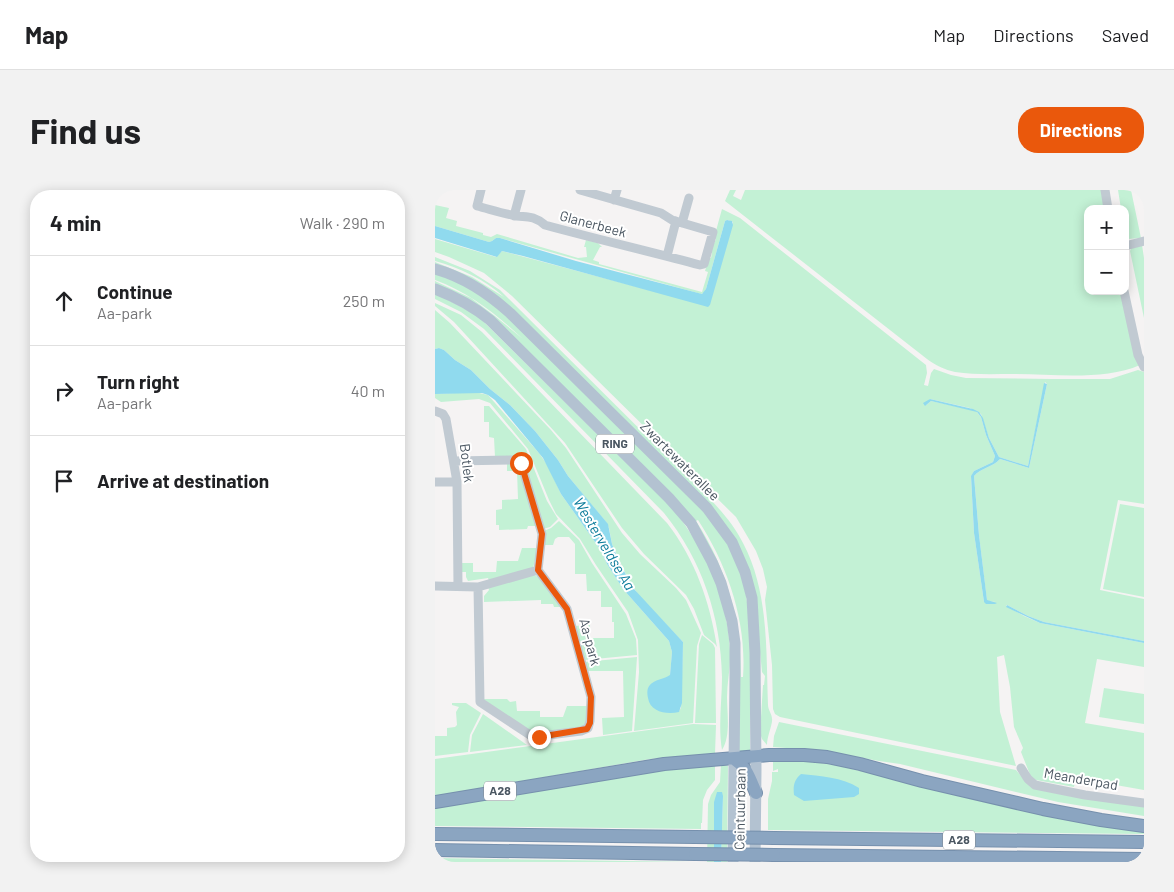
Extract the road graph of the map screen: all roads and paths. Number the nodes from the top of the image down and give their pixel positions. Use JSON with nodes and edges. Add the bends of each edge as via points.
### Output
{"nodes":[{"id":1,"x":481,"y":190,"type":"edge"},
{"id":2,"x":521,"y":190,"type":"edge"},
{"id":3,"x":579,"y":190,"type":"edge"},
{"id":4,"x":617,"y":190,"type":"edge"},
{"id":5,"x":1105,"y":190,"type":"edge"},
{"id":6,"x":689,"y":198,"type":"dead end"},
{"id":7,"x":614,"y":200,"type":"junction"},
{"id":8,"x":1108,"y":205,"type":"edge"},
{"id":9,"x":514,"y":216,"type":"junction"},
{"id":10,"x":679,"y":222,"type":"junction"},
{"id":11,"x":1144,"y":241,"type":"edge"},
{"id":12,"x":1129,"y":245,"type":"edge"},
{"id":13,"x":667,"y":256,"type":"junction"},
{"id":14,"x":435,"y":269,"type":"edge"},
{"id":15,"x":435,"y":289,"type":"edge"},
{"id":16,"x":1125,"y":295,"type":"edge"},
{"id":17,"x":1144,"y":367,"type":"edge"},
{"id":18,"x":435,"y":411,"type":"edge"},
{"id":19,"x":454,"y":461,"type":"junction"},
{"id":20,"x":435,"y":482,"type":"edge"},
{"id":21,"x":457,"y":482,"type":"junction"},
{"id":22,"x":538,"y":570,"type":"junction"},
{"id":23,"x":435,"y":586,"type":"edge"},
{"id":24,"x":458,"y":586,"type":"junction"},
{"id":25,"x":478,"y":587,"type":"junction"},
{"id":26,"x":756,"y":757,"type":"junction"},
{"id":27,"x":734,"y":759,"type":"junction"},
{"id":28,"x":1021,"y":768,"type":"dead end"},
{"id":29,"x":756,"y":793,"type":"junction"},
{"id":30,"x":435,"y":802,"type":"edge"},
{"id":31,"x":1144,"y":803,"type":"edge"},
{"id":32,"x":1144,"y":826,"type":"edge"},
{"id":33,"x":435,"y":834,"type":"edge"},
{"id":34,"x":1144,"y":842,"type":"edge"},
{"id":35,"x":435,"y":850,"type":"edge"},
{"id":36,"x":1144,"y":859,"type":"edge"},
{"id":37,"x":733,"y":862,"type":"edge"},
{"id":38,"x":755,"y":862,"type":"edge"}],
"edges":[{"from":1,"to":9,"type":"street","name":"Glanerbeek","via":[[477,206]]},
{"from":2,"to":9,"type":"street"},
{"from":3,"to":7,"type":"street","name":"Glanerbeek"},
{"from":4,"to":7,"type":"street","name":"Glanerbeek"},
{"from":5,"to":8,"type":"street"},
{"from":6,"to":10,"type":"street"},
{"from":7,"to":10,"type":"street","name":"Glanerbeek","via":[[661,213]]},
{"from":9,"to":13,"type":"street","name":"Glanerbeek","via":[[523,215],[552,227]]},
{"from":10,"to":13,"type":"street"},
{"from":10,"to":13,"type":"street","name":"Glanerbeek","via":[[713,232],[704,264]]},
{"from":11,"to":12,"type":"street"},
{"from":14,"to":26,"type":"main road","name":"Zwartewaterallee","number":"RING","via":[[482,290],[510,313],[693,494],[723,528],[740,559],[752,598]]},
{"from":15,"to":27,"type":"main road","number":"RING","via":[[474,307],[490,320],[663,491],[691,523],[718,576],[731,622],[735,658]]},
{"from":16,"to":17,"type":"street","via":[[1138,355]]},
{"from":18,"to":19,"type":"street","name":"Botlek","via":[[446,419]]},
{"from":19,"to":21,"type":"street","name":"Botlek"},
{"from":19,"to":22,"type":"street","via":[[517,460],[521,463],[542,534]]},
{"from":20,"to":21,"type":"street"},
{"from":21,"to":24,"type":"street","name":"Botlek"},
{"from":22,"to":25,"type":"street"},
{"from":22,"to":25,"type":"street","name":"Aa-park","via":[[567,609],[591,697],[589,727],[581,731],[533,737],[481,702]]},
{"from":23,"to":24,"type":"street"},
{"from":24,"to":25,"type":"street"},
{"from":26,"to":27,"type":"highway","number":"A28"},
{"from":26,"to":29,"type":"main road","name":"Ceintuurbaan","number":"RING"},
{"from":26,"to":32,"type":"highway","number":"A28","via":[[804,755],[842,760],[1043,809]]},
{"from":27,"to":29,"type":"highway","via":[[747,771]]},
{"from":27,"to":30,"type":"highway","number":"A28","via":[[665,764]]},
{"from":27,"to":37,"type":"main road","name":"Ceintuurbaan","number":"RING"},
{"from":28,"to":31,"type":"street","name":"Meanderpad","via":[[1035,785]]},
{"from":29,"to":38,"type":"main road","name":"Ceintuurbaan","number":"RING"},
{"from":33,"to":34,"type":"highway","number":"A28","bridge":true},
{"from":35,"to":36,"type":"highway","number":"A28","bridge":true}]}
